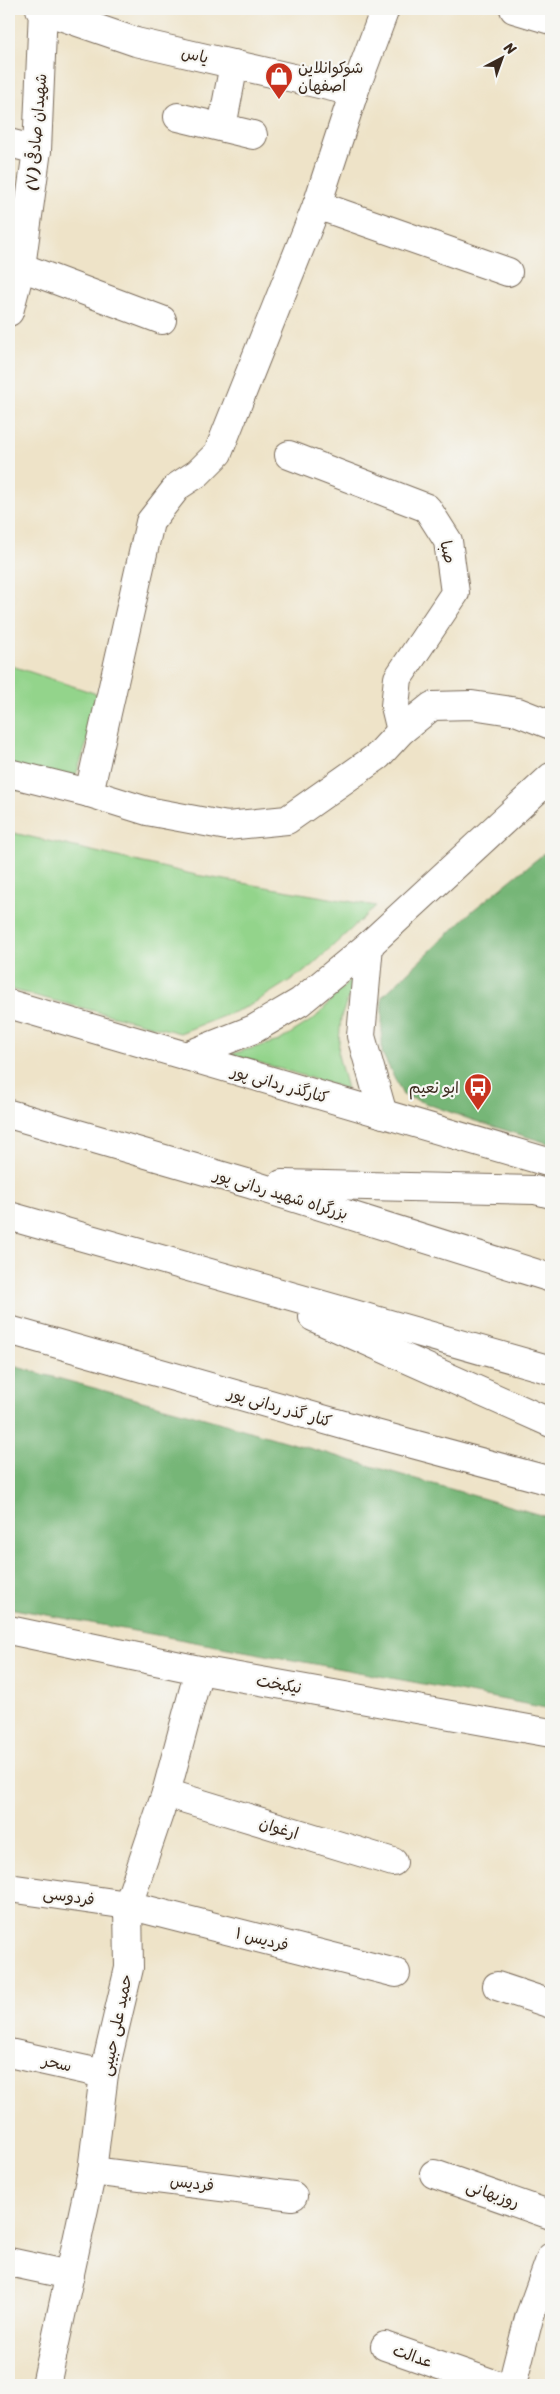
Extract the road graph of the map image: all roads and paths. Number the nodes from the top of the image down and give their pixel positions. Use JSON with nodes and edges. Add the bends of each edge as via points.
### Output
{"nodes":[{"id":1,"x":42,"y":9,"type":"edge"},
{"id":2,"x":385,"y":9,"type":"edge"},
{"id":3,"x":514,"y":9,"type":"edge"},
{"id":4,"x":551,"y":20,"type":"edge"},
{"id":5,"x":234,"y":64,"type":"junction"},
{"id":6,"x":354,"y":92,"type":"junction"},
{"id":7,"x":178,"y":117,"type":"dead end"},
{"id":8,"x":222,"y":127,"type":"junction"},
{"id":9,"x":253,"y":135,"type":"dead end"},
{"id":10,"x":9,"y":143,"type":"edge"},
{"id":11,"x":37,"y":150,"type":"junction"},
{"id":12,"x":317,"y":205,"type":"junction"},
{"id":13,"x":21,"y":267,"type":"junction"},
{"id":14,"x":508,"y":272,"type":"dead end"},
{"id":15,"x":9,"y":312,"type":"edge"},
{"id":16,"x":162,"y":320,"type":"dead end"},
{"id":17,"x":289,"y":455,"type":"dead end"},
{"id":18,"x":551,"y":725,"type":"edge"},
{"id":19,"x":401,"y":731,"type":"junction"},
{"id":20,"x":9,"y":772,"type":"edge"},
{"id":21,"x":551,"y":777,"type":"edge"},
{"id":22,"x":89,"y":793,"type":"junction"},
{"id":23,"x":369,"y":945,"type":"junction"},
{"id":24,"x":9,"y":1004,"type":"edge"},
{"id":25,"x":186,"y":1056,"type":"junction"},
{"id":26,"x":9,"y":1114,"type":"edge"},
{"id":27,"x":383,"y":1114,"type":"junction"},
{"id":28,"x":551,"y":1163,"type":"edge"},
{"id":29,"x":250,"y":1184,"type":"junction"},
{"id":30,"x":551,"y":1194,"type":"edge"},
{"id":31,"x":9,"y":1216,"type":"edge"},
{"id":32,"x":222,"y":1276,"type":"junction"},
{"id":33,"x":551,"y":1278,"type":"edge"},
{"id":34,"x":9,"y":1330,"type":"edge"},
{"id":35,"x":551,"y":1370,"type":"edge"},
{"id":36,"x":551,"y":1423,"type":"edge"},
{"id":37,"x":551,"y":1481,"type":"edge"},
{"id":38,"x":9,"y":1630,"type":"edge"},
{"id":39,"x":199,"y":1670,"type":"junction"},
{"id":40,"x":551,"y":1733,"type":"edge"},
{"id":41,"x":166,"y":1793,"type":"junction"},
{"id":42,"x":393,"y":1862,"type":"dead end"},
{"id":43,"x":9,"y":1888,"type":"edge"},
{"id":44,"x":128,"y":1905,"type":"junction"},
{"id":45,"x":396,"y":1972,"type":"dead end"},
{"id":46,"x":497,"y":1986,"type":"dead end"},
{"id":47,"x":551,"y":2004,"type":"edge"},
{"id":48,"x":9,"y":2053,"type":"edge"},
{"id":49,"x":104,"y":2074,"type":"junction"},
{"id":50,"x":92,"y":2170,"type":"junction"},
{"id":51,"x":434,"y":2174,"type":"dead end"},
{"id":52,"x":293,"y":2196,"type":"dead end"},
{"id":53,"x":551,"y":2215,"type":"edge"},
{"id":54,"x":551,"y":2257,"type":"edge"},
{"id":55,"x":9,"y":2262,"type":"edge"},
{"id":56,"x":70,"y":2275,"type":"junction"},
{"id":57,"x":385,"y":2346,"type":"dead end"},
{"id":58,"x":46,"y":2385,"type":"edge"},
{"id":59,"x":497,"y":2385,"type":"edge"},
{"id":60,"x":512,"y":2385,"type":"edge"}],
"edges":[{"from":1,"to":5,"type":"main road","name":"یاس","via":[[136,42]]},
{"from":1,"to":11,"type":"main road","name":"شهیدان صادقی (۷)"},
{"from":2,"to":6,"type":"main road"},
{"from":3,"to":4,"type":"main road"},
{"from":5,"to":6,"type":"main road","name":"یاس"},
{"from":5,"to":8,"type":"main road"},
{"from":6,"to":12,"type":"main road"},
{"from":7,"to":8,"type":"main road"},
{"from":8,"to":9,"type":"main road"},
{"from":10,"to":11,"type":"main road"},
{"from":11,"to":13,"type":"main road","name":"شهیدان صادقی (۷)"},
{"from":12,"to":14,"type":"main road"},
{"from":12,"to":22,"type":"main road","via":[[218,453],[198,473],[178,486],[150,522]]},
{"from":13,"to":15,"type":"main road","name":"شهیدان صادقی (۷)"},
{"from":13,"to":16,"type":"main road"},
{"from":17,"to":19,"type":"main road","name":"صبا","via":[[427,508],[448,541],[455,593],[398,678],[395,706]]},
{"from":18,"to":19,"type":"main road","via":[[518,712],[472,705],[432,706]]},
{"from":19,"to":22,"type":"main road","via":[[378,756],[287,820],[227,826],[147,811]]},
{"from":20,"to":22,"type":"main road"},
{"from":21,"to":23,"type":"main road"},
{"from":23,"to":25,"type":"main road","via":[[300,1002],[254,1029]]},
{"from":23,"to":27,"type":"main road","via":[[361,1036]]},
{"from":24,"to":25,"type":"main road","name":"کنارگذر ردانی پور"},
{"from":25,"to":27,"type":"main road","name":"کنارگذر ردانی پور"},
{"from":26,"to":29,"type":"main road","name":"بزرگراه شهید ردانی پور"},
{"from":27,"to":28,"type":"main road","name":"کنارگذر ردانی پور"},
{"from":29,"to":30,"type":"main road","via":[[535,1190]]},
{"from":29,"to":33,"type":"main road","name":"بزرگراه شهید ردانی پور"},
{"from":31,"to":32,"type":"main road"},
{"from":32,"to":35,"type":"main road"},
{"from":32,"to":36,"type":"main road"},
{"from":34,"to":37,"type":"main road","name":"کنار گذر ردانی پور"},
{"from":38,"to":39,"type":"main road","name":"نیکبخت"},
{"from":39,"to":40,"type":"main road","name":"نیکبخت"},
{"from":39,"to":41,"type":"main road","name":"حمید علی حبیبی"},
{"from":41,"to":42,"type":"main road","name":"ارغوان"},
{"from":41,"to":44,"type":"main road","name":"حمید علی حبیبی"},
{"from":43,"to":44,"type":"main road","name":"فردوسی"},
{"from":44,"to":45,"type":"main road","name":"فردیس ۱"},
{"from":44,"to":49,"type":"main road","name":"حمید علی حبیبی","via":[[129,1968]]},
{"from":46,"to":47,"type":"main road"},
{"from":48,"to":49,"type":"main road","name":"سحر"},
{"from":49,"to":50,"type":"main road","name":"حمید علی حبیبی"},
{"from":50,"to":52,"type":"main road","name":"فردیس"},
{"from":50,"to":56,"type":"main road","name":"حمید علی حبیبی"},
{"from":51,"to":53,"type":"main road","name":"روزبهانی"},
{"from":54,"to":60,"type":"main road"},
{"from":55,"to":56,"type":"main road"},
{"from":56,"to":58,"type":"main road","name":"حمید علی حبیبی"},
{"from":57,"to":59,"type":"main road","name":"عدالت"}]}
